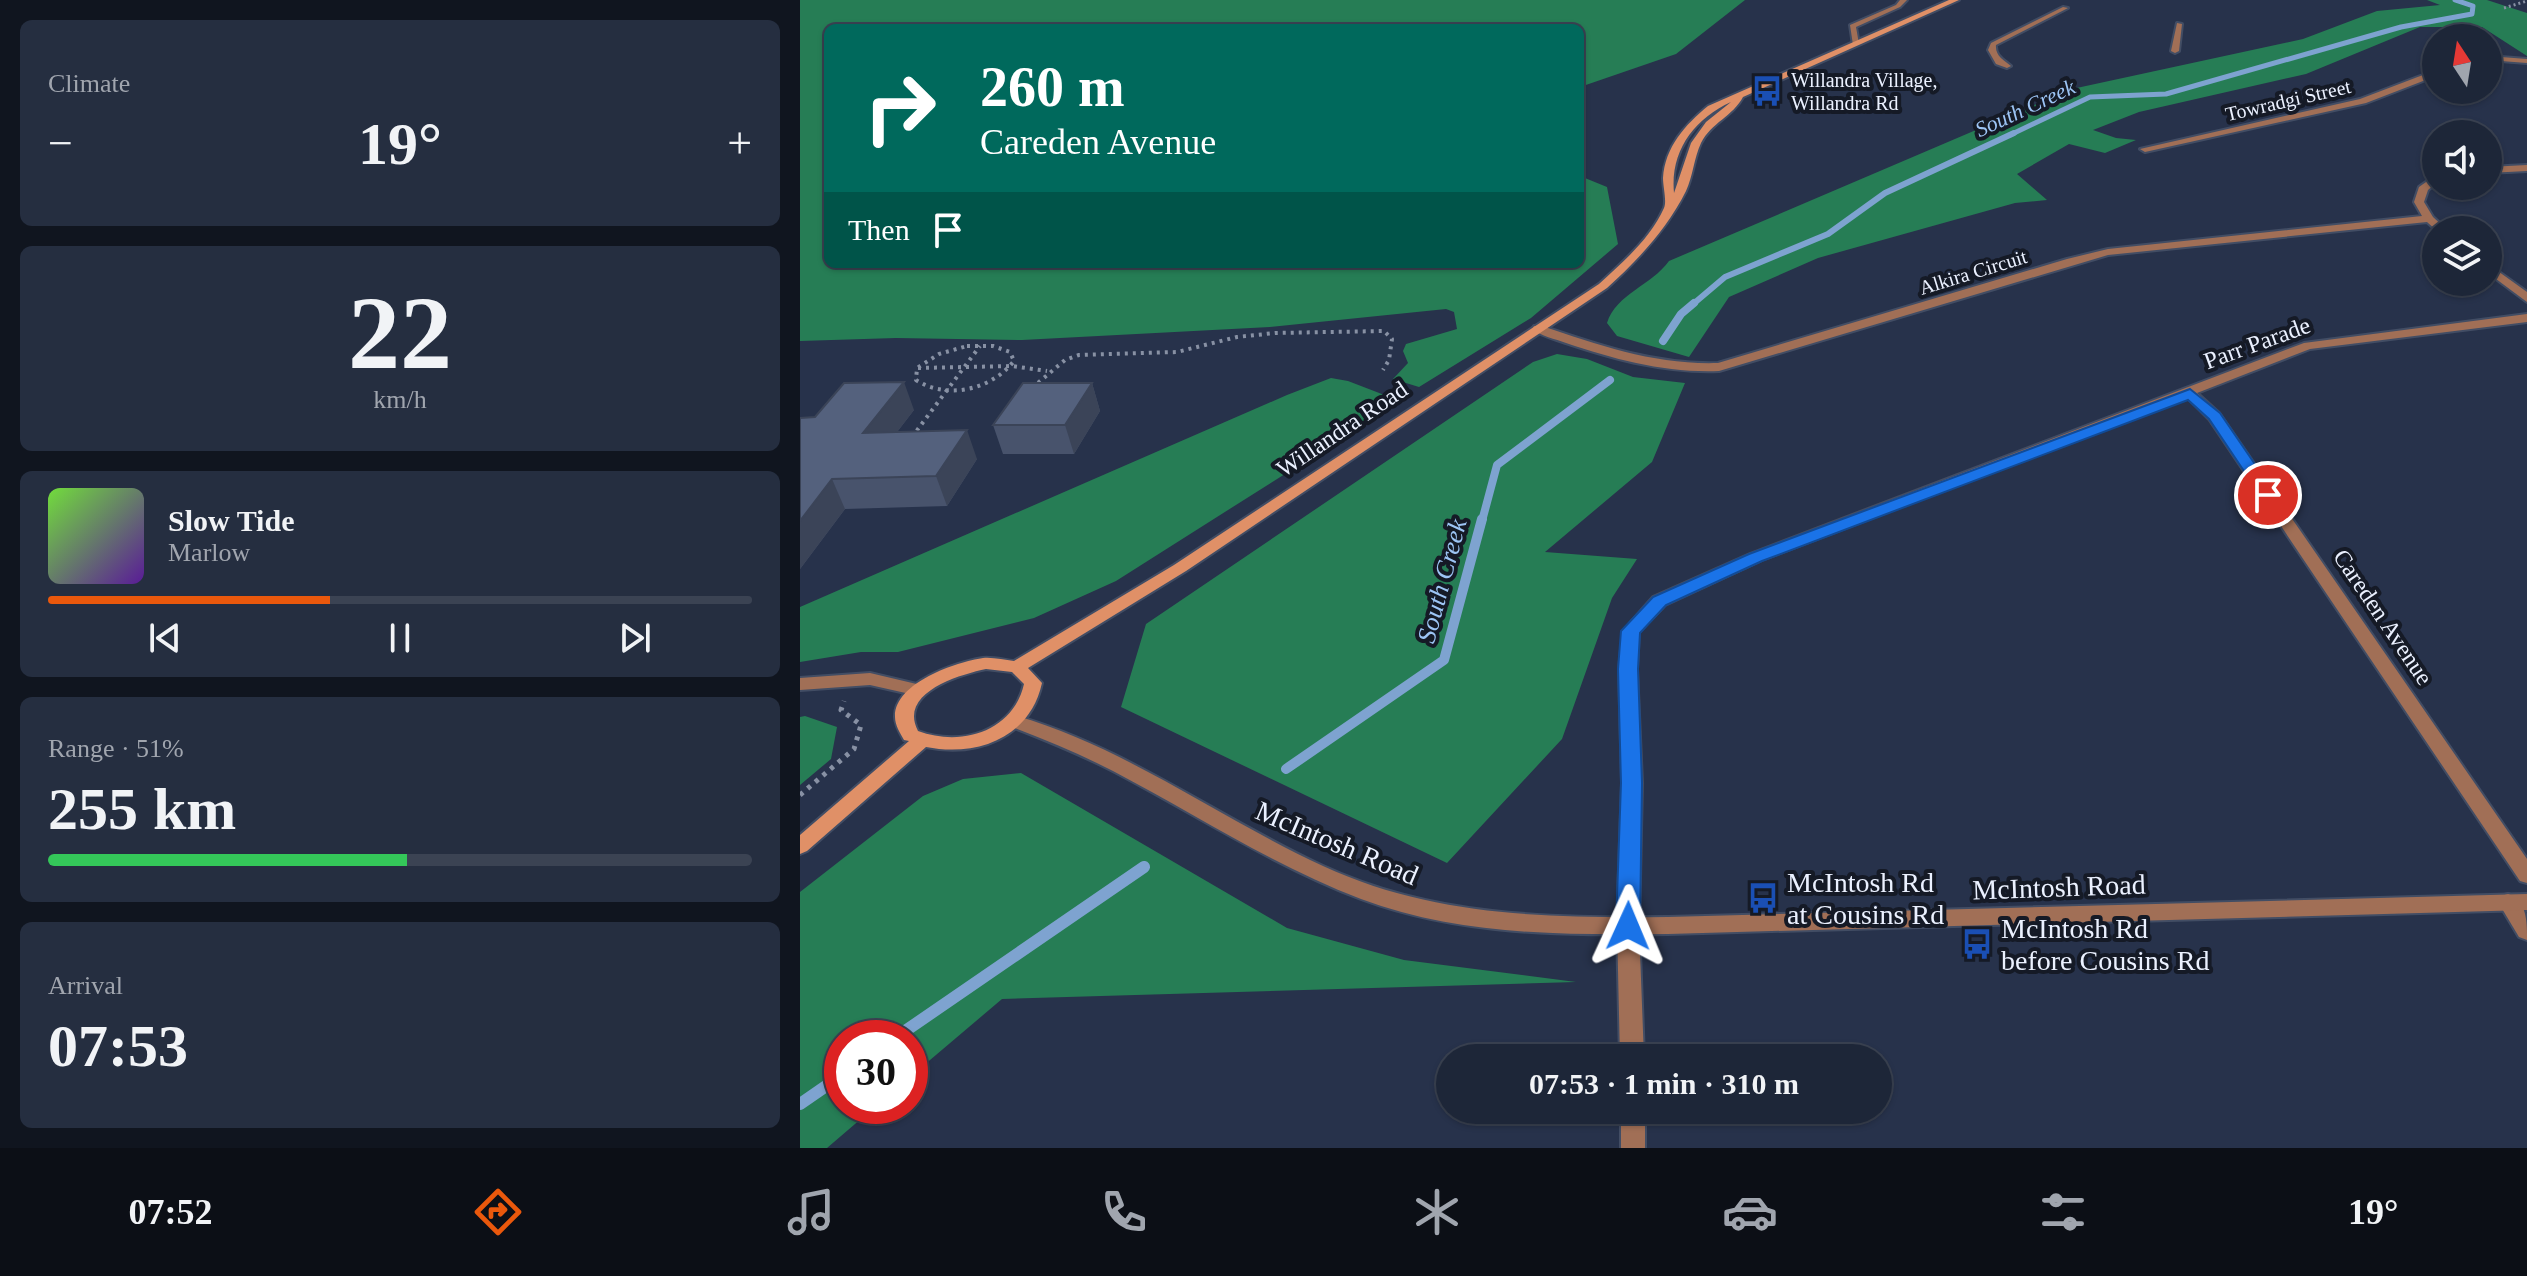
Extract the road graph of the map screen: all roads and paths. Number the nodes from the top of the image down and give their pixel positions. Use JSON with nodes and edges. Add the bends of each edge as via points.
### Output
{"nodes":[{"id":1,"x":1904,"y":0,"type":"edge"},
{"id":2,"x":1955,"y":0,"type":"edge"},
{"id":3,"x":2527,"y":1,"type":"edge"},
{"id":4,"x":2065,"y":8,"type":"dead end"},
{"id":5,"x":2504,"y":8,"type":"dead end"},
{"id":6,"x":2179,"y":24,"type":"dead end"},
{"id":7,"x":1855,"y":44,"type":"junction"},
{"id":8,"x":2175,"y":51,"type":"dead end"},
{"id":9,"x":2502,"y":59,"type":"edge"},
{"id":10,"x":2527,"y":61,"type":"edge"},
{"id":11,"x":2007,"y":66,"type":"dead end"},
{"id":12,"x":2422,"y":78,"type":"edge"},
{"id":13,"x":1739,"y":96,"type":"junction"},
{"id":14,"x":2145,"y":149,"type":"dead end"},
{"id":15,"x":2527,"y":168,"type":"edge"},
{"id":16,"x":2502,"y":169,"type":"edge"},
{"id":17,"x":2422,"y":192,"type":"edge"},
{"id":18,"x":1670,"y":204,"type":"junction"},
{"id":19,"x":2427,"y":216,"type":"edge"},
{"id":20,"x":2422,"y":220,"type":"edge"},
{"id":21,"x":2502,"y":278,"type":"edge"},
{"id":22,"x":2527,"y":298,"type":"edge"},
{"id":23,"x":2527,"y":318,"type":"edge"},
{"id":24,"x":1538,"y":329,"type":"junction"},
{"id":25,"x":981,"y":345,"type":"junction"},
{"id":26,"x":1012,"y":366,"type":"junction"},
{"id":27,"x":965,"y":367,"type":"junction"},
{"id":28,"x":917,"y":368,"type":"junction"},
{"id":29,"x":1383,"y":370,"type":"dead end"},
{"id":30,"x":1048,"y":372,"type":"junction"},
{"id":31,"x":948,"y":390,"type":"junction"},
{"id":32,"x":1030,"y":390,"type":"edge"},
{"id":33,"x":2190,"y":393,"type":"junction"},
{"id":34,"x":911,"y":438,"type":"edge"},
{"id":35,"x":1017,"y":667,"type":"junction"},
{"id":36,"x":853,"y":678,"type":"junction"},
{"id":37,"x":800,"y":684,"type":"edge"},
{"id":38,"x":919,"y":690,"type":"junction"},
{"id":39,"x":1013,"y":721,"type":"junction"},
{"id":40,"x":921,"y":741,"type":"junction"},
{"id":41,"x":800,"y":795,"type":"edge"},
{"id":42,"x":800,"y":846,"type":"edge"},
{"id":43,"x":2527,"y":875,"type":"edge"},
{"id":44,"x":2518,"y":902,"type":"edge"},
{"id":45,"x":1628,"y":926,"type":"junction"},
{"id":46,"x":2527,"y":931,"type":"edge"},
{"id":47,"x":1632,"y":1044,"type":"edge"},
{"id":48,"x":1633,"y":1124,"type":"edge"},
{"id":49,"x":1633,"y":1148,"type":"edge"}],
"edges":[{"from":1,"to":7,"type":"lane","via":[[1852,26]]},
{"from":2,"to":7,"type":"main road","name":"Willandra Road"},
{"from":3,"to":5,"type":"path"},
{"from":4,"to":11,"type":"lane","via":[[1993,44],[1995,57]]},
{"from":6,"to":8,"type":"lane"},
{"from":7,"to":13,"type":"main road","name":"Willandra Road"},
{"from":9,"to":10,"type":"street"},
{"from":12,"to":14,"type":"street","name":"Towradgi Street","via":[[2363,101]]},
{"from":13,"to":18,"type":"main road","name":"Willandra Road","via":[[1696,143],[1681,190]]},
{"from":13,"to":18,"type":"main road","name":"Willandra Road","via":[[1720,102],[1679,140],[1669,163]]},
{"from":15,"to":16,"type":"street"},
{"from":17,"to":19,"type":"street","via":[[2419,202]]},
{"from":18,"to":24,"type":"main road","name":"Willandra Road","via":[[1624,269]]},
{"from":20,"to":24,"type":"street","name":"Alkira Circuit","via":[[2108,252],[1719,367],[1649,363]]},
{"from":21,"to":22,"type":"street"},
{"from":23,"to":33,"type":"street","name":"Parr Parade","via":[[2308,346]]},
{"from":24,"to":35,"type":"main road","name":"Willandra Road","via":[[1180,568]]},
{"from":25,"to":26,"type":"path","via":[[1010,352]]},
{"from":25,"to":27,"type":"path"},
{"from":25,"to":28,"type":"path","via":[[939,354]]},
{"from":26,"to":27,"type":"path"},
{"from":26,"to":30,"type":"path"},
{"from":26,"to":31,"type":"path","via":[[985,383]]},
{"from":27,"to":28,"type":"path"},
{"from":27,"to":31,"type":"path"},
{"from":28,"to":31,"type":"path","via":[[919,384]]},
{"from":29,"to":30,"type":"path","via":[[1392,339],[1384,331],[1275,333],[1177,352],[1079,355]]},
{"from":30,"to":32,"type":"path"},
{"from":31,"to":34,"type":"path"},
{"from":33,"to":43,"type":"street","name":"Careden Avenue","via":[[2214,416]]},
{"from":33,"to":45,"type":"street","name":"Parr Parade","via":[[1756,557],[1659,601],[1631,631]]},
{"from":35,"to":38,"type":"main road","via":[[968,666]]},
{"from":35,"to":39,"type":"main road","via":[[1033,683],[1026,708]]},
{"from":36,"to":37,"type":"street"},
{"from":36,"to":38,"type":"street"},
{"from":36,"to":41,"type":"path","via":[[841,710],[861,725],[854,749]]},
{"from":38,"to":40,"type":"main road","via":[[903,719]]},
{"from":39,"to":40,"type":"main road","via":[[967,742]]},
{"from":39,"to":45,"type":"street","name":"McIntosh Road","via":[[1082,746],[1304,865],[1375,896],[1479,920]]},
{"from":40,"to":42,"type":"main road"},
{"from":44,"to":45,"type":"street","name":"McIntosh Road"},
{"from":44,"to":46,"type":"street"},
{"from":45,"to":47,"type":"street","name":"Parr Parade"},
{"from":48,"to":49,"type":"street"}]}
